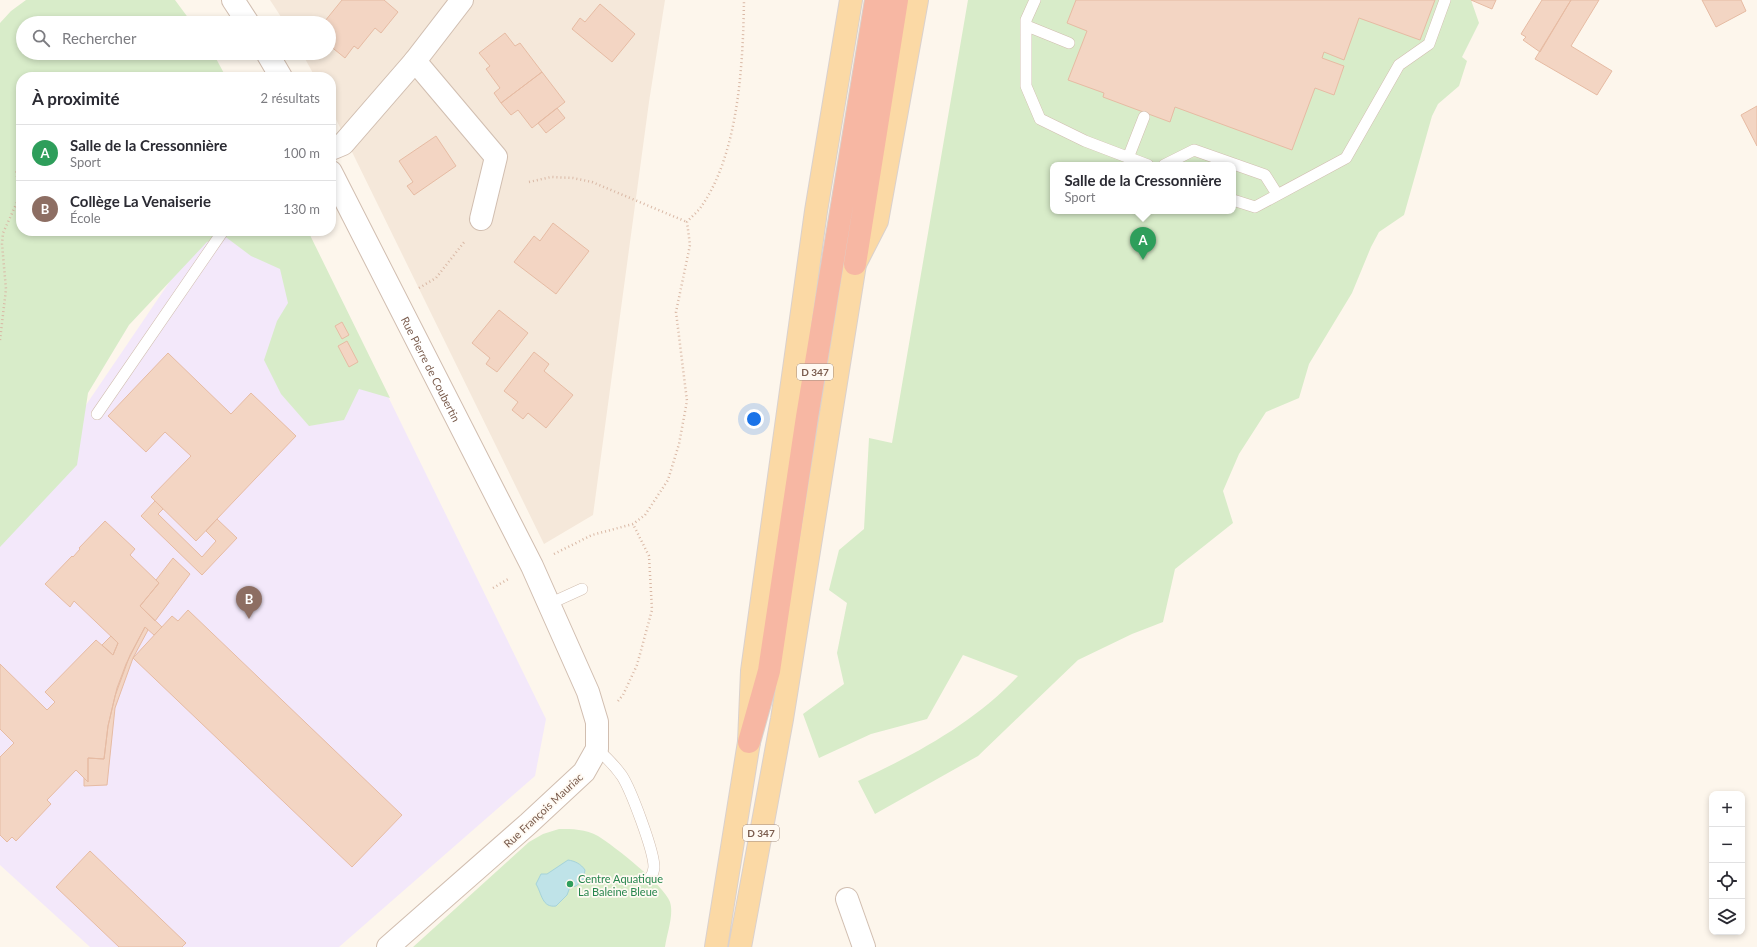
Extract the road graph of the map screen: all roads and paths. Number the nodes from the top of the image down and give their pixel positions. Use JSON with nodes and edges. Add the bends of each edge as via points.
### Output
{"nodes":[{"id":1,"x":233,"y":0,"type":"edge"},
{"id":2,"x":462,"y":0,"type":"edge"},
{"id":3,"x":744,"y":0,"type":"edge"},
{"id":4,"x":851,"y":0,"type":"edge"},
{"id":5,"x":876,"y":0,"type":"edge"},
{"id":6,"x":897,"y":0,"type":"edge"},
{"id":7,"x":916,"y":0,"type":"edge"},
{"id":8,"x":1035,"y":0,"type":"edge"},
{"id":9,"x":1445,"y":0,"type":"edge"},
{"id":10,"x":243,"y":16,"type":"edge"},
{"id":11,"x":1027,"y":26,"type":"junction"},
{"id":12,"x":1069,"y":43,"type":"dead end"},
{"id":13,"x":271,"y":60,"type":"edge"},
{"id":14,"x":415,"y":61,"type":"junction"},
{"id":15,"x":278,"y":72,"type":"edge"},
{"id":16,"x":1144,"y":117,"type":"dead end"},
{"id":17,"x":336,"y":147,"type":"edge"},
{"id":18,"x":1128,"y":158,"type":"junction"},
{"id":19,"x":1139,"y":162,"type":"edge"},
{"id":20,"x":1170,"y":162,"type":"edge"},
{"id":21,"x":1228,"y":162,"type":"edge"},
{"id":22,"x":1236,"y":165,"type":"edge"},
{"id":23,"x":336,"y":182,"type":"edge"},
{"id":24,"x":529,"y":182,"type":"dead end"},
{"id":25,"x":1277,"y":194,"type":"junction"},
{"id":26,"x":1236,"y":201,"type":"edge"},
{"id":27,"x":16,"y":205,"type":"edge"},
{"id":28,"x":480,"y":219,"type":"dead end"},
{"id":29,"x":687,"y":222,"type":"junction"},
{"id":30,"x":220,"y":236,"type":"edge"},
{"id":31,"x":465,"y":241,"type":"dead end"},
{"id":32,"x":854,"y":264,"type":"junction"},
{"id":33,"x":414,"y":292,"type":"dead end"},
{"id":34,"x":0,"y":340,"type":"edge"},
{"id":35,"x":97,"y":414,"type":"dead end"},
{"id":36,"x":633,"y":524,"type":"junction"},
{"id":37,"x":532,"y":566,"type":"junction"},
{"id":38,"x":493,"y":588,"type":"dead end"},
{"id":39,"x":582,"y":589,"type":"dead end"},
{"id":40,"x":549,"y":604,"type":"junction"},
{"id":41,"x":615,"y":704,"type":"dead end"},
{"id":42,"x":749,"y":742,"type":"junction"},
{"id":43,"x":596,"y":749,"type":"junction"},
{"id":44,"x":650,"y":878,"type":"dead end"},
{"id":45,"x":847,"y":899,"type":"dead end"},
{"id":46,"x":388,"y":947,"type":"edge"},
{"id":47,"x":716,"y":947,"type":"edge"},
{"id":48,"x":740,"y":947,"type":"edge"},
{"id":49,"x":864,"y":947,"type":"edge"}],
"edges":[{"from":1,"to":10,"type":"street"},
{"from":2,"to":14,"type":"street"},
{"from":3,"to":29,"type":"path","via":[[742,56],[735,112],[725,160],[703,205]]},
{"from":4,"to":42,"type":"main road","via":[[816,210],[752,671]]},
{"from":5,"to":42,"type":"highway","number":"D 347","via":[[769,671]]},
{"from":6,"to":32,"type":"highway","number":"D 347"},
{"from":7,"to":32,"type":"main road","via":[[877,221]]},
{"from":8,"to":11,"type":"lane","via":[[1026,20]]},
{"from":9,"to":25,"type":"lane","via":[[1428,44],[1399,65],[1346,158]]},
{"from":11,"to":12,"type":"lane"},
{"from":11,"to":18,"type":"lane","via":[[1026,86],[1040,119],[1085,142]]},
{"from":13,"to":15,"type":"street"},
{"from":14,"to":17,"type":"street","via":[[343,144]]},
{"from":14,"to":28,"type":"street","via":[[496,158]]},
{"from":16,"to":18,"type":"lane"},
{"from":18,"to":19,"type":"lane"},
{"from":20,"to":21,"type":"lane","via":[[1194,150]]},
{"from":22,"to":25,"type":"lane","via":[[1265,175]]},
{"from":23,"to":37,"type":"street","name":"Rue Pierre de Coubertin"},
{"from":24,"to":29,"type":"path","via":[[573,178],[592,182]]},
{"from":25,"to":26,"type":"lane","via":[[1255,207]]},
{"from":27,"to":34,"type":"path","via":[[3,233],[6,289]]},
{"from":29,"to":36,"type":"path","via":[[690,245],[676,312],[687,401],[679,444],[668,480],[645,515]]},
{"from":30,"to":35,"type":"lane"},
{"from":31,"to":33,"type":"path","via":[[436,278]]},
{"from":32,"to":48,"type":"main road","number":"D 347","via":[[782,719]]},
{"from":36,"to":37,"type":"path","via":[[592,535]]},
{"from":36,"to":41,"type":"path","via":[[649,556],[652,610],[637,665],[623,695]]},
{"from":37,"to":38,"type":"path"},
{"from":37,"to":40,"type":"street","name":"Rue François Mauriac"},
{"from":39,"to":40,"type":"lane"},
{"from":40,"to":43,"type":"street","name":"Rue François Mauriac","via":[[588,692],[598,722]]},
{"from":42,"to":47,"type":"main road"},
{"from":43,"to":44,"type":"lane","via":[[622,776],[630,794],[653,856],[654,868]]},
{"from":43,"to":46,"type":"street","name":"Rue François Mauriac","via":[[584,772]]},
{"from":45,"to":49,"type":"street"}]}
